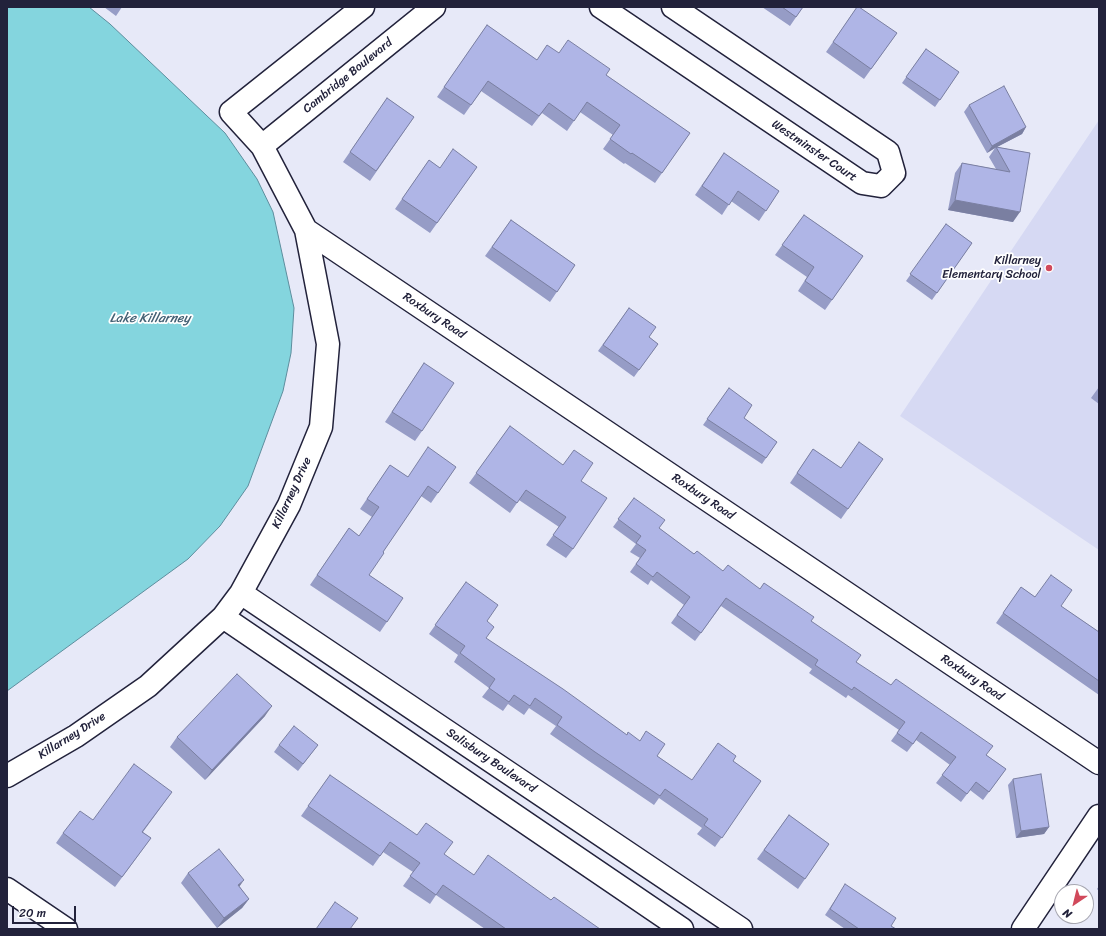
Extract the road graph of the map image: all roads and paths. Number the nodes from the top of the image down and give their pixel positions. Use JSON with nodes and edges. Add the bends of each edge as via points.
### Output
{"nodes":[{"id":1,"x":363,"y":7,"type":"edge"},
{"id":2,"x":434,"y":7,"type":"edge"},
{"id":3,"x":601,"y":7,"type":"edge"},
{"id":4,"x":673,"y":7,"type":"edge"},
{"id":5,"x":262,"y":146,"type":"junction"},
{"id":6,"x":306,"y":230,"type":"junction"},
{"id":7,"x":241,"y":593,"type":"junction"},
{"id":8,"x":223,"y":617,"type":"junction"},
{"id":9,"x":1099,"y":763,"type":"edge"},
{"id":10,"x":7,"y":776,"type":"edge"},
{"id":11,"x":1099,"y":816,"type":"edge"},
{"id":12,"x":7,"y":889,"type":"edge"},
{"id":13,"x":66,"y":929,"type":"edge"},
{"id":14,"x":682,"y":929,"type":"edge"},
{"id":15,"x":741,"y":929,"type":"edge"},
{"id":16,"x":1023,"y":929,"type":"edge"}],
"edges":[{"from":1,"to":5,"type":"street","name":"Killarney Drive","via":[[231,112]]},
{"from":2,"to":5,"type":"street","name":"Cambridge Boulevard"},
{"from":3,"to":4,"type":"street","name":"Westminster Court","via":[[862,183],[881,186],[894,173],[888,152]]},
{"from":5,"to":6,"type":"street","name":"Killarney Drive"},
{"from":6,"to":7,"type":"street","name":"Killarney Drive","via":[[328,344],[321,427],[289,505]]},
{"from":6,"to":9,"type":"street","name":"Roxbury Road"},
{"from":7,"to":8,"type":"street","name":"Killarney Drive"},
{"from":7,"to":15,"type":"street","name":"Salisbury Boulevard"},
{"from":8,"to":10,"type":"street","name":"Killarney Drive","via":[[148,686],[76,736]]},
{"from":8,"to":14,"type":"street"},
{"from":11,"to":16,"type":"street"},
{"from":12,"to":13,"type":"street"}]}
